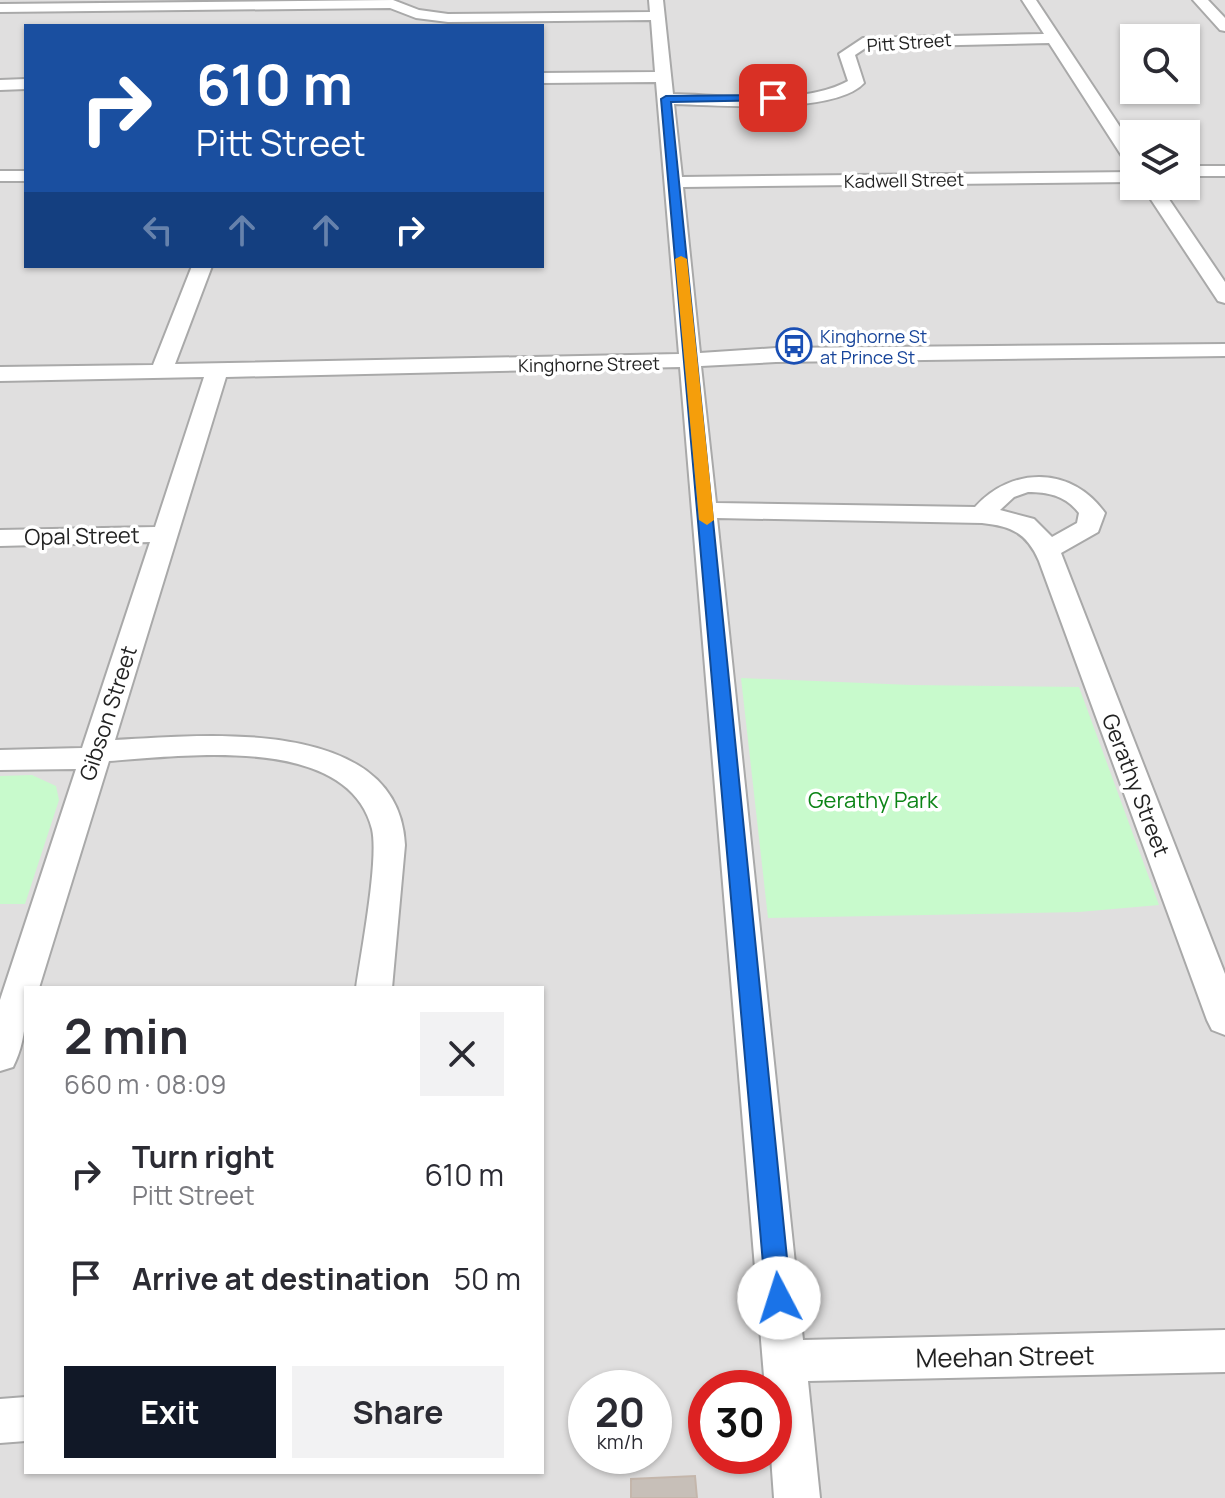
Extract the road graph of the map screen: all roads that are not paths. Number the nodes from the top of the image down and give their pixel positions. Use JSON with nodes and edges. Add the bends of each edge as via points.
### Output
{"nodes":[{"id":1,"x":1029,"y":0,"type":"edge"},
{"id":2,"x":1200,"y":0,"type":"edge"},
{"id":3,"x":2,"y":7,"type":"edge"},
{"id":4,"x":656,"y":8,"type":"edge"},
{"id":5,"x":415,"y":20,"type":"edge"},
{"id":6,"x":1225,"y":27,"type":"edge"},
{"id":7,"x":1054,"y":38,"type":"junction"},
{"id":8,"x":544,"y":78,"type":"edge"},
{"id":9,"x":24,"y":84,"type":"edge"},
{"id":10,"x":0,"y":85,"type":"edge"},
{"id":11,"x":664,"y":88,"type":"junction"},
{"id":12,"x":1120,"y":139,"type":"edge"},
{"id":13,"x":1200,"y":171,"type":"edge"},
{"id":14,"x":1225,"y":171,"type":"edge"},
{"id":15,"x":0,"y":176,"type":"edge"},
{"id":16,"x":24,"y":176,"type":"edge"},
{"id":17,"x":1120,"y":177,"type":"edge"},
{"id":18,"x":673,"y":182,"type":"junction"},
{"id":19,"x":1160,"y":200,"type":"edge"},
{"id":20,"x":201,"y":268,"type":"edge"},
{"id":21,"x":1225,"y":297,"type":"edge"},
{"id":22,"x":1225,"y":350,"type":"edge"},
{"id":23,"x":690,"y":361,"type":"junction"},
{"id":24,"x":217,"y":370,"type":"junction"},
{"id":25,"x":162,"y":371,"type":"junction"},
{"id":26,"x":0,"y":374,"type":"edge"},
{"id":27,"x":706,"y":510,"type":"junction"},
{"id":28,"x":982,"y":515,"type":"junction"},
{"id":29,"x":164,"y":534,"type":"junction"},
{"id":30,"x":0,"y":538,"type":"edge"},
{"id":31,"x":1049,"y":549,"type":"junction"},
{"id":32,"x":95,"y":754,"type":"junction"},
{"id":33,"x":0,"y":760,"type":"edge"},
{"id":34,"x":374,"y":986,"type":"edge"},
{"id":35,"x":1225,"y":1020,"type":"edge"},
{"id":36,"x":0,"y":1056,"type":"edge"},
{"id":37,"x":1225,"y":1351,"type":"edge"},
{"id":38,"x":784,"y":1361,"type":"junction"},
{"id":39,"x":24,"y":1419,"type":"edge"},
{"id":40,"x":0,"y":1421,"type":"edge"},
{"id":41,"x":797,"y":1498,"type":"edge"}],
"edges":[{"from":1,"to":7,"type":"street"},
{"from":2,"to":6,"type":"street"},
{"from":3,"to":5,"type":"street","via":[[392,4]]},
{"from":4,"to":5,"type":"street"},
{"from":4,"to":11,"type":"street"},
{"from":7,"to":11,"type":"street","name":"Pitt Street","via":[[863,43],[847,54],[856,83],[839,95],[803,98]]},
{"from":7,"to":12,"type":"street"},
{"from":8,"to":11,"type":"street"},
{"from":9,"to":10,"type":"street"},
{"from":11,"to":18,"type":"street"},
{"from":13,"to":14,"type":"street"},
{"from":15,"to":16,"type":"street"},
{"from":17,"to":18,"type":"street","name":"Kadwell Street"},
{"from":18,"to":23,"type":"street"},
{"from":19,"to":21,"type":"street"},
{"from":20,"to":25,"type":"street"},
{"from":22,"to":23,"type":"street","name":"Kinghorne Street","via":[[776,355]]},
{"from":23,"to":24,"type":"street","name":"Kinghorne Street"},
{"from":23,"to":27,"type":"street"},
{"from":24,"to":25,"type":"street","name":"Kinghorne Street"},
{"from":24,"to":29,"type":"street","name":"Gibson Street"},
{"from":25,"to":26,"type":"street","name":"Kinghorne Street"},
{"from":27,"to":28,"type":"street"},
{"from":27,"to":38,"type":"street"},
{"from":28,"to":31,"type":"street","via":[[1027,526]]},
{"from":28,"to":31,"type":"street","via":[[1006,491],[1024,486],[1051,486],[1074,495],[1089,506],[1089,527]]},
{"from":29,"to":30,"type":"street","name":"Opal Street"},
{"from":29,"to":32,"type":"street","name":"Gibson Street"},
{"from":31,"to":35,"type":"street","name":"Gerathy Street"},
{"from":32,"to":33,"type":"street"},
{"from":32,"to":34,"type":"street","via":[[272,747],[315,756],[354,775],[378,800],[389,832]]},
{"from":32,"to":36,"type":"street","name":"Gibson Street"},
{"from":37,"to":38,"type":"street","name":"Meehan Street"},
{"from":38,"to":41,"type":"street"},
{"from":39,"to":40,"type":"street"}]}
